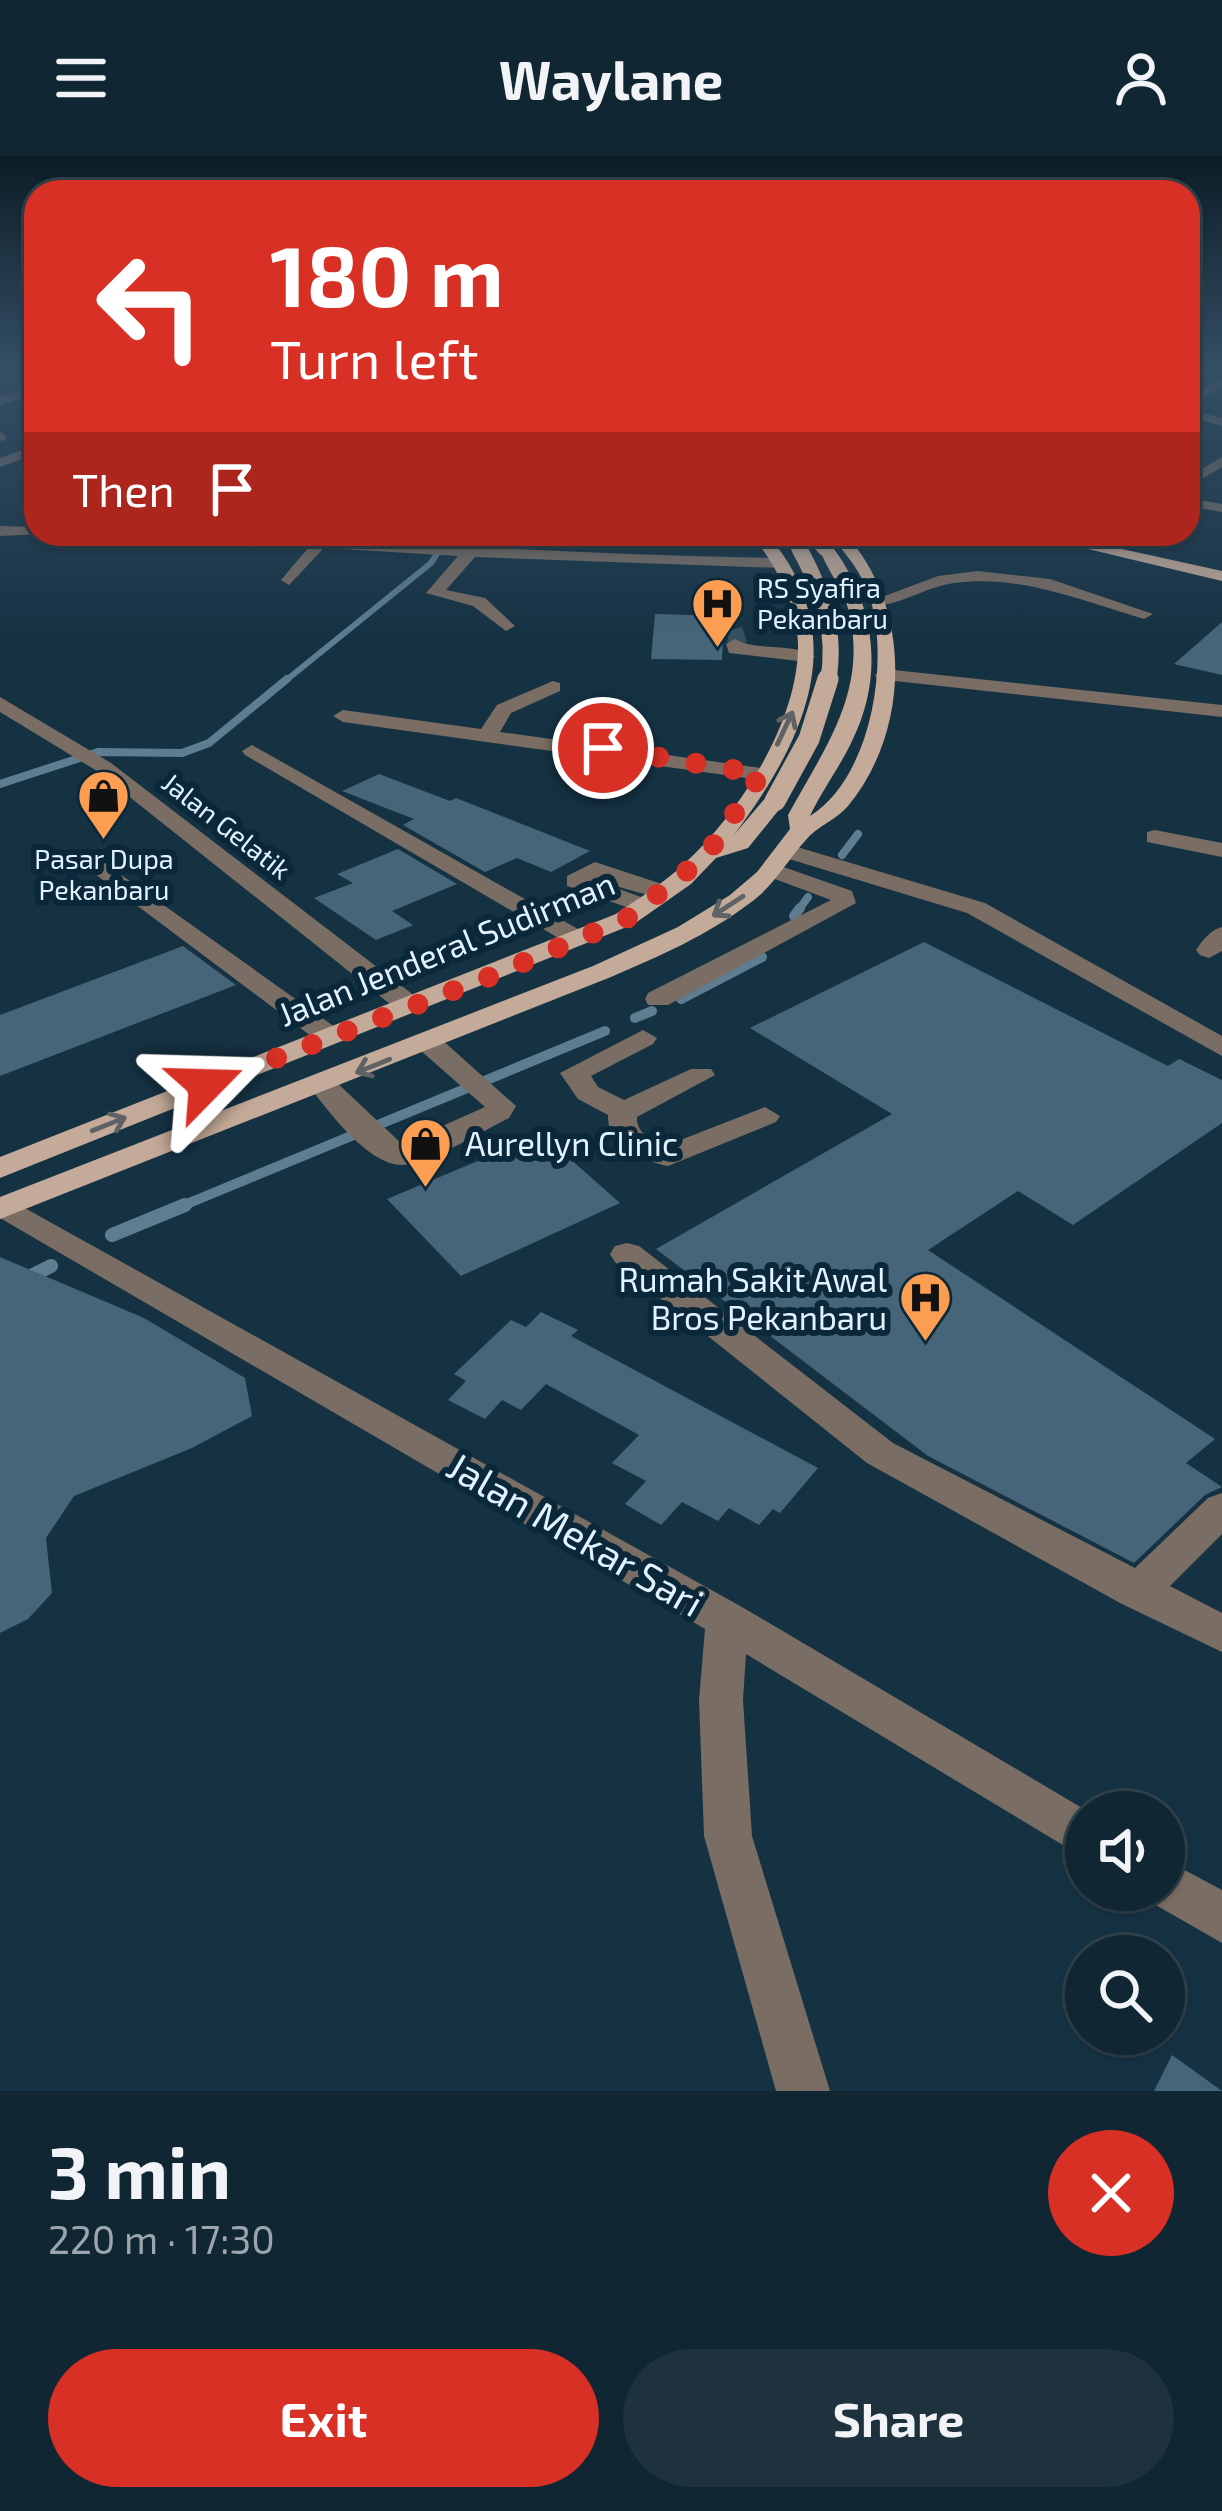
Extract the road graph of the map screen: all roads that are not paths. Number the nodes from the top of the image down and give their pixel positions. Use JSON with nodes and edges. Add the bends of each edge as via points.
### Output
{"nodes":[{"id":1,"x":318,"y":546,"type":"edge"},
{"id":2,"x":381,"y":546,"type":"edge"},
{"id":3,"x":767,"y":546,"type":"edge"},
{"id":4,"x":797,"y":546,"type":"edge"},
{"id":5,"x":823,"y":546,"type":"edge"},
{"id":6,"x":849,"y":546,"type":"edge"},
{"id":7,"x":1075,"y":546,"type":"edge"},
{"id":8,"x":1091,"y":546,"type":"edge"},
{"id":9,"x":464,"y":551,"type":"junction"},
{"id":10,"x":1131,"y":556,"type":"junction"},
{"id":11,"x":505,"y":559,"type":"junction"},
{"id":12,"x":862,"y":562,"type":"junction"},
{"id":13,"x":784,"y":570,"type":"junction"},
{"id":14,"x":1222,"y":576,"type":"edge"},
{"id":15,"x":289,"y":580,"type":"dead end"},
{"id":16,"x":472,"y":590,"type":"dead end"},
{"id":17,"x":883,"y":600,"type":"junction"},
{"id":18,"x":1144,"y":614,"type":"dead end"},
{"id":19,"x":506,"y":626,"type":"dead end"},
{"id":20,"x":740,"y":639,"type":"dead end"},
{"id":21,"x":806,"y":646,"type":"junction"},
{"id":22,"x":884,"y":675,"type":"junction"},
{"id":23,"x":553,"y":687,"type":"dead end"},
{"id":24,"x":0,"y":703,"type":"edge"},
{"id":25,"x":1222,"y":711,"type":"edge"},
{"id":26,"x":343,"y":716,"type":"dead end"},
{"id":27,"x":488,"y":734,"type":"junction"},
{"id":28,"x":252,"y":751,"type":"dead end"},
{"id":29,"x":761,"y":774,"type":"junction"},
{"id":30,"x":1155,"y":837,"type":"dead end"},
{"id":31,"x":792,"y":839,"type":"junction"},
{"id":32,"x":1222,"y":850,"type":"edge"},
{"id":33,"x":706,"y":856,"type":"junction"},
{"id":34,"x":99,"y":866,"type":"dead end"},
{"id":35,"x":576,"y":938,"type":"junction"},
{"id":36,"x":658,"y":999,"type":"dead end"},
{"id":37,"x":410,"y":1006,"type":"junction"},
{"id":38,"x":329,"y":1036,"type":"junction"},
{"id":39,"x":643,"y":1039,"type":"dead end"},
{"id":40,"x":430,"y":1044,"type":"junction"},
{"id":41,"x":1222,"y":1048,"type":"edge"},
{"id":42,"x":701,"y":1076,"type":"dead end"},
{"id":43,"x":324,"y":1086,"type":"junction"},
{"id":44,"x":624,"y":1112,"type":"junction"},
{"id":45,"x":765,"y":1116,"type":"dead end"},
{"id":46,"x":0,"y":1168,"type":"edge"},
{"id":47,"x":3,"y":1208,"type":"edge"},
{"id":48,"x":627,"y":1254,"type":"dead end"},
{"id":49,"x":1222,"y":1509,"type":"edge"},
{"id":50,"x":1137,"y":1592,"type":"junction"},
{"id":51,"x":727,"y":1620,"type":"junction"},
{"id":52,"x":1222,"y":1634,"type":"edge"},
{"id":53,"x":1065,"y":1823,"type":"edge"},
{"id":54,"x":1185,"y":1896,"type":"edge"},
{"id":55,"x":1222,"y":1918,"type":"edge"},
{"id":56,"x":803,"y":2091,"type":"edge"}],
"edges":[{"from":1,"to":15,"type":"street"},
{"from":2,"to":9,"type":"street"},
{"from":3,"to":13,"type":"main road"},
{"from":4,"to":33,"type":"main road","bridge":true,"via":[[820,585],[832,649],[828,696],[776,801],[740,843]]},
{"from":5,"to":31,"type":"main road","via":[[851,584],[862,648],[850,723]]},
{"from":6,"to":12,"type":"main road"},
{"from":7,"to":10,"type":"main road"},
{"from":8,"to":10,"type":"main road"},
{"from":9,"to":11,"type":"street"},
{"from":9,"to":19,"type":"street","via":[[434,593],[479,602]]},
{"from":10,"to":14,"type":"main road"},
{"from":11,"to":13,"type":"street","via":[[707,580]]},
{"from":11,"to":16,"type":"street"},
{"from":12,"to":13,"type":"main road","via":[[814,547],[793,551]]},
{"from":12,"to":17,"type":"main road"},
{"from":13,"to":21,"type":"main road"},
{"from":17,"to":18,"type":"street","via":[[973,577],[1075,589]]},
{"from":17,"to":22,"type":"main road"},
{"from":20,"to":21,"type":"street","via":[[735,649],[746,653]]},
{"from":29,"to":21,"type":"main road","name":"Jalan Jenderal Sudirman","one_way":true,"via":[[789,722]]},
{"from":22,"to":25,"type":"street"},
{"from":22,"to":31,"type":"main road","via":[[869,751],[829,814]]},
{"from":23,"to":27,"type":"street","via":[[504,710]]},
{"from":24,"to":37,"type":"street","name":"Jalan Gelatik","via":[[104,767]]},
{"from":26,"to":27,"type":"street"},
{"from":27,"to":29,"type":"street"},
{"from":28,"to":35,"type":"street"},
{"from":29,"to":33,"type":"main road","name":"Jalan Jenderal Sudirman"},
{"from":30,"to":32,"type":"street"},
{"from":31,"to":36,"type":"street","via":[[844,903]]},
{"from":31,"to":40,"type":"main road","one_way":true,"via":[[737,902]]},
{"from":31,"to":41,"type":"street","via":[[976,908]]},
{"from":33,"to":35,"type":"main road","name":"Jalan Jenderal Sudirman","via":[[626,919]]},
{"from":34,"to":38,"type":"street"},
{"from":35,"to":37,"type":"main road","name":"Jalan Jenderal Sudirman"},
{"from":37,"to":38,"type":"main road","name":"Jalan Jenderal Sudirman"},
{"from":46,"to":38,"type":"main road","name":"Jalan Jenderal Sudirman","one_way":true},
{"from":39,"to":44,"type":"street","via":[[574,1073],[581,1087]]},
{"from":40,"to":43,"type":"main road","one_way":true},
{"from":40,"to":43,"type":"street","via":[[501,1106],[498,1112],[402,1156]]},
{"from":42,"to":44,"type":"street"},
{"from":43,"to":47,"type":"main road"},
{"from":44,"to":45,"type":"street","via":[[627,1135],[668,1156]]},
{"from":47,"to":51,"type":"street","name":"Jalan Mekar Sari"},
{"from":48,"to":50,"type":"street","via":[[880,1454]]},
{"from":49,"to":50,"type":"street"},
{"from":50,"to":52,"type":"street"},
{"from":51,"to":53,"type":"street"},
{"from":51,"to":56,"type":"street","name":"Jalan Mekar Sari","via":[[721,1700],[728,1836]]},
{"from":54,"to":55,"type":"street"}]}
